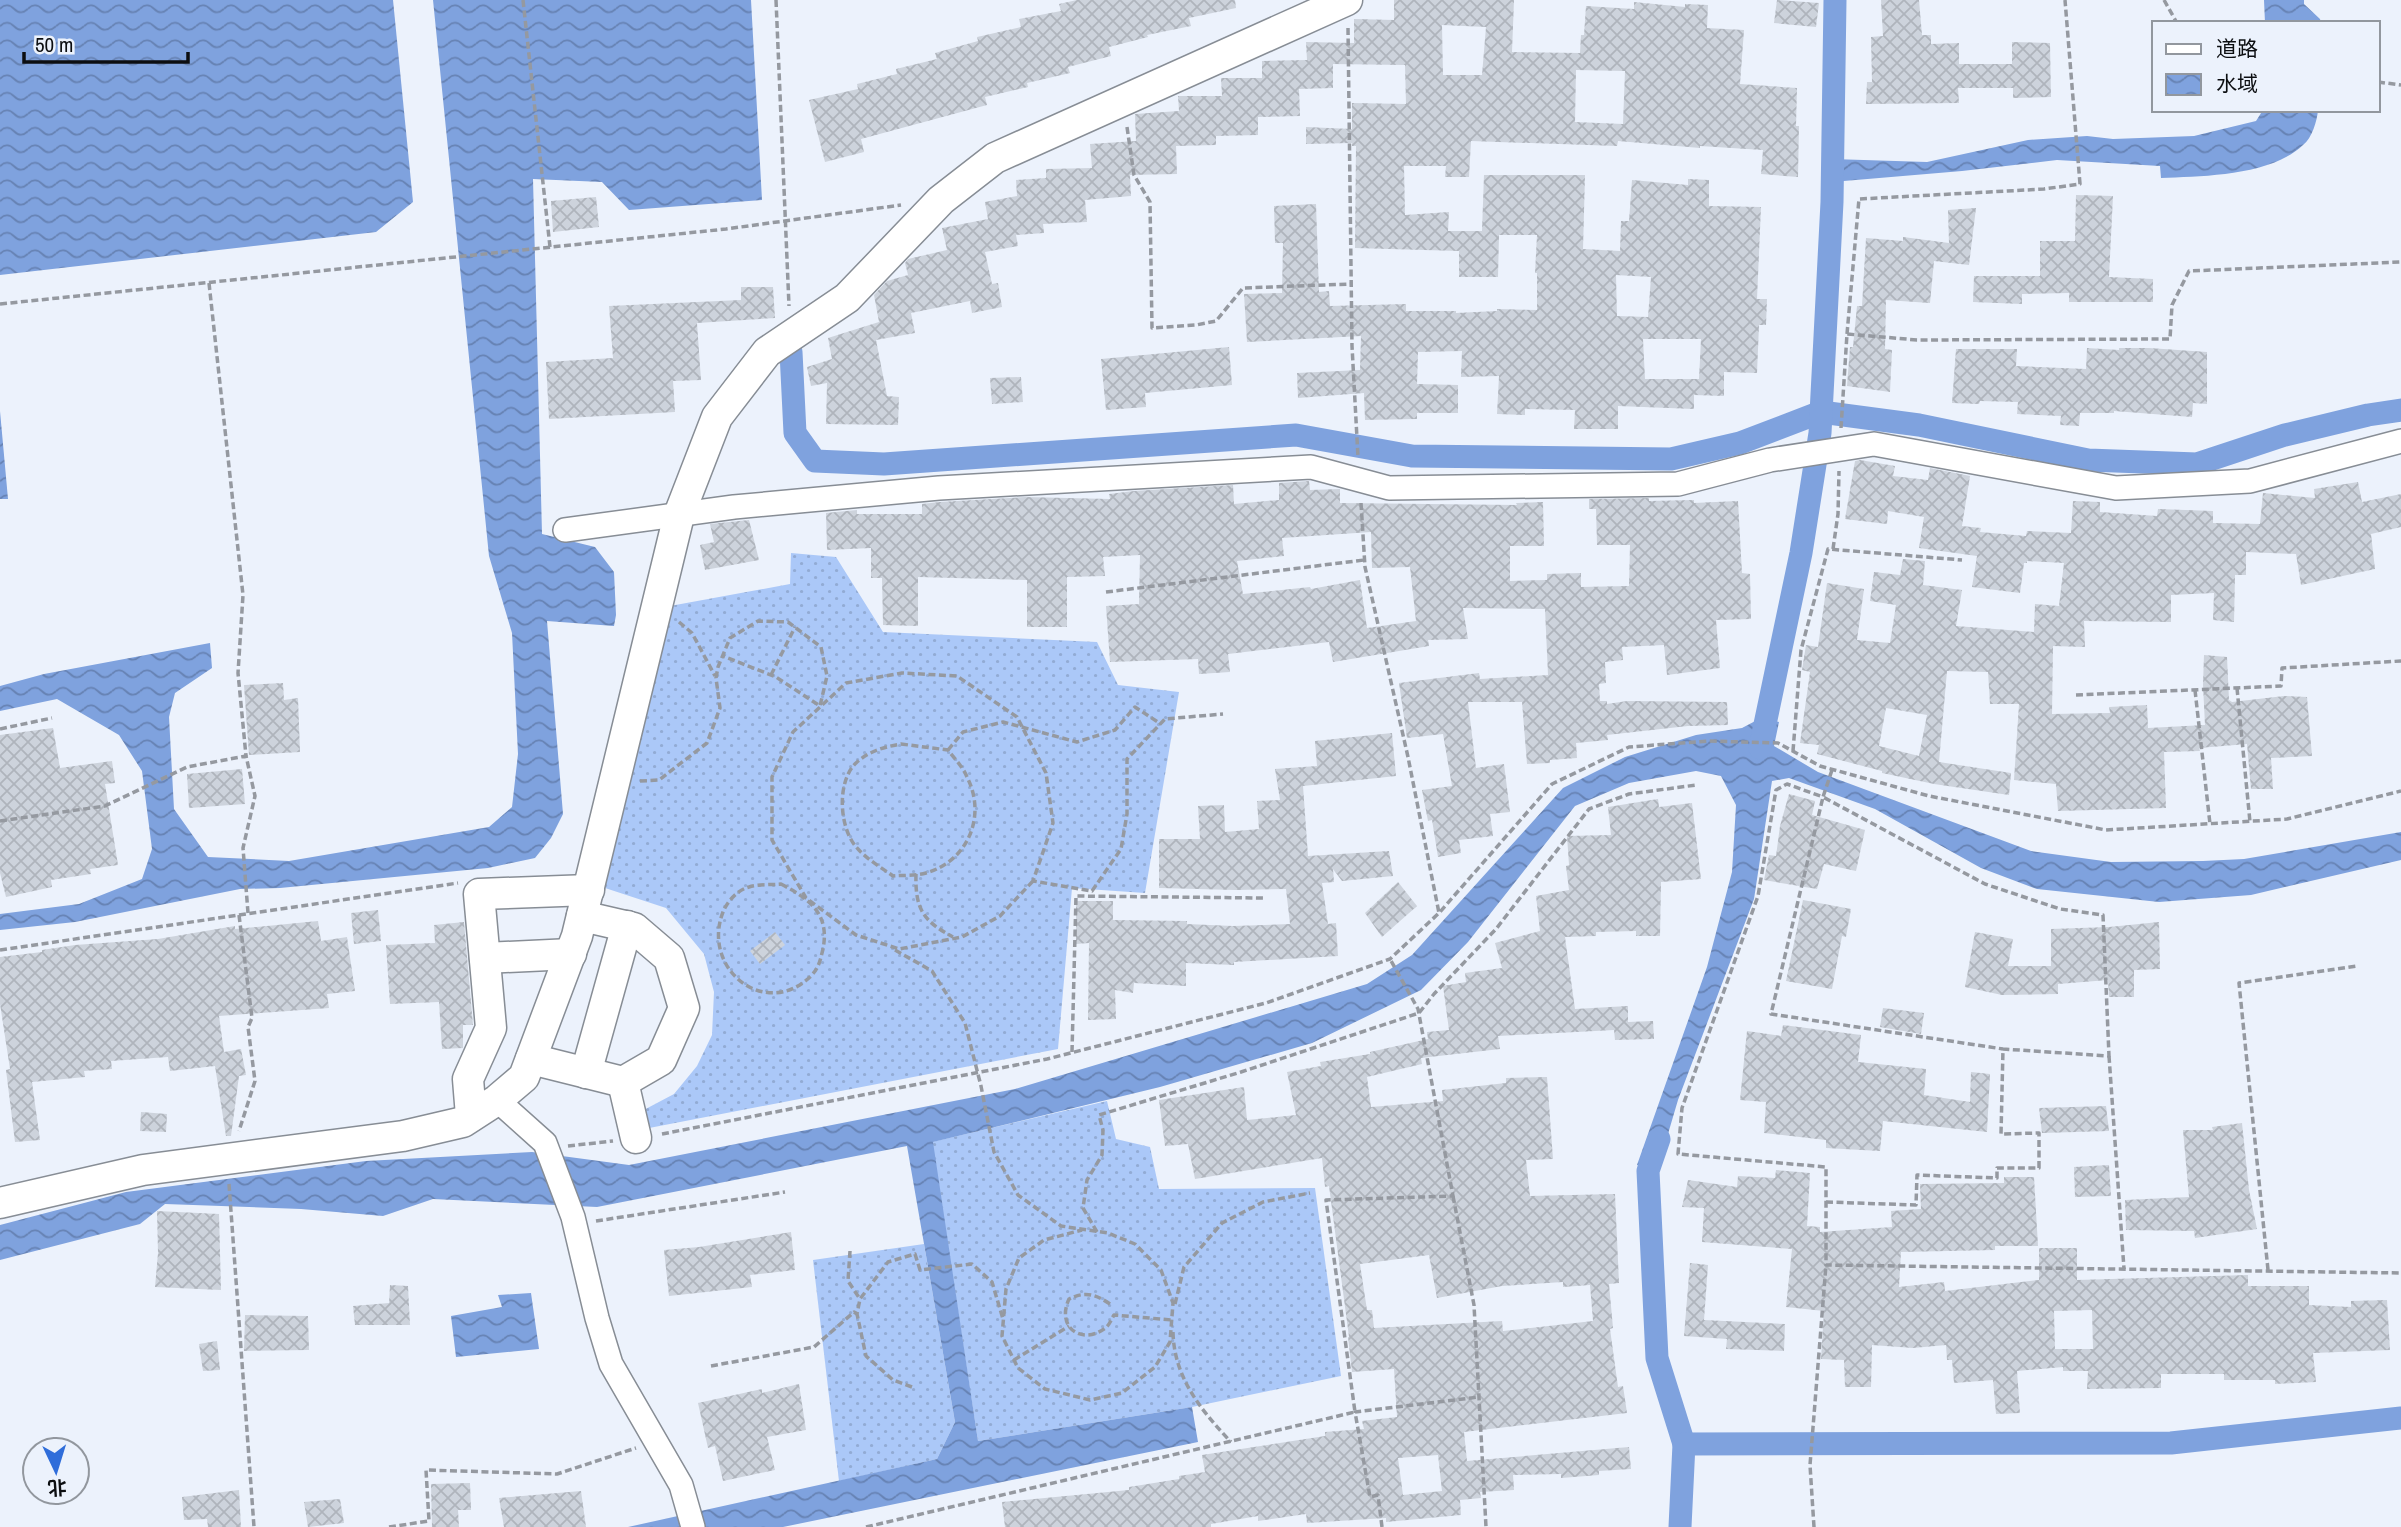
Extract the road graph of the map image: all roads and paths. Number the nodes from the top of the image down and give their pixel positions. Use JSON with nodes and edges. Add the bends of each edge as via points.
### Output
{"nodes":[{"id":1,"x":523,"y":0,"type":"edge"},
{"id":2,"x":776,"y":0,"type":"edge"},
{"id":3,"x":1348,"y":0,"type":"edge"},
{"id":4,"x":2065,"y":0,"type":"edge"},
{"id":5,"x":2164,"y":0,"type":"edge"},
{"id":6,"x":2176,"y":21,"type":"edge"},
{"id":7,"x":2380,"y":82,"type":"edge"},
{"id":8,"x":2401,"y":85,"type":"edge"},
{"id":9,"x":1117,"y":103,"type":"junction"},
{"id":10,"x":902,"y":205,"type":"dead end"},
{"id":11,"x":786,"y":221,"type":"junction"},
{"id":12,"x":550,"y":247,"type":"junction"},
{"id":13,"x":2401,"y":262,"type":"edge"},
{"id":14,"x":209,"y":283,"type":"junction"},
{"id":15,"x":1351,"y":284,"type":"dead end"},
{"id":16,"x":0,"y":304,"type":"edge"},
{"id":17,"x":1847,"y":334,"type":"junction"},
{"id":18,"x":790,"y":336,"type":"junction"},
{"id":19,"x":2401,"y":442,"type":"edge"},
{"id":20,"x":1839,"y":449,"type":"junction"},
{"id":21,"x":679,"y":514,"type":"junction"},
{"id":22,"x":565,"y":530,"type":"dead end"},
{"id":23,"x":1833,"y":549,"type":"junction"},
{"id":24,"x":1364,"y":560,"type":"dead end"},
{"id":25,"x":1962,"y":560,"type":"dead end"},
{"id":26,"x":1106,"y":592,"type":"dead end"},
{"id":27,"x":655,"y":610,"type":"junction"},
{"id":28,"x":795,"y":627,"type":"junction"},
{"id":29,"x":723,"y":656,"type":"junction"},
{"id":30,"x":2401,"y":661,"type":"edge"},
{"id":31,"x":771,"y":675,"type":"junction"},
{"id":32,"x":716,"y":678,"type":"junction"},
{"id":33,"x":2236,"y":688,"type":"junction"},
{"id":34,"x":2195,"y":690,"type":"junction"},
{"id":35,"x":2076,"y":695,"type":"dead end"},
{"id":36,"x":820,"y":706,"type":"junction"},
{"id":37,"x":1223,"y":714,"type":"dead end"},
{"id":38,"x":52,"y":718,"type":"dead end"},
{"id":39,"x":1161,"y":724,"type":"junction"},
{"id":40,"x":1023,"y":728,"type":"junction"},
{"id":41,"x":0,"y":729,"type":"edge"},
{"id":42,"x":948,"y":750,"type":"junction"},
{"id":43,"x":1793,"y":751,"type":"junction"},
{"id":44,"x":246,"y":756,"type":"junction"},
{"id":45,"x":1832,"y":770,"type":"junction"},
{"id":46,"x":614,"y":784,"type":"junction"},
{"id":47,"x":1696,"y":785,"type":"dead end"},
{"id":48,"x":2401,"y":791,"type":"edge"},
{"id":49,"x":1823,"y":797,"type":"junction"},
{"id":50,"x":0,"y":821,"type":"edge"},
{"id":51,"x":2250,"y":822,"type":"junction"},
{"id":52,"x":2210,"y":824,"type":"junction"},
{"id":53,"x":916,"y":874,"type":"junction"},
{"id":54,"x":1033,"y":881,"type":"junction"},
{"id":55,"x":479,"y":894,"type":"junction"},
{"id":56,"x":806,"y":898,"type":"junction"},
{"id":57,"x":1264,"y":898,"type":"dead end"},
{"id":58,"x":586,"y":903,"type":"junction"},
{"id":59,"x":248,"y":914,"type":"junction"},
{"id":60,"x":239,"y":915,"type":"junction"},
{"id":61,"x":627,"y":926,"type":"junction"},
{"id":62,"x":955,"y":938,"type":"junction"},
{"id":63,"x":887,"y":946,"type":"junction"},
{"id":64,"x":0,"y":950,"type":"edge"},
{"id":65,"x":571,"y":954,"type":"junction"},
{"id":66,"x":485,"y":958,"type":"junction"},
{"id":67,"x":1390,"y":959,"type":"junction"},
{"id":68,"x":2357,"y":965,"type":"dead end"},
{"id":69,"x":1419,"y":1013,"type":"junction"},
{"id":70,"x":2003,"y":1049,"type":"junction"},
{"id":71,"x":1072,"y":1052,"type":"junction"},
{"id":72,"x":2109,"y":1056,"type":"junction"},
{"id":73,"x":531,"y":1059,"type":"junction"},
{"id":74,"x":978,"y":1072,"type":"junction"},
{"id":75,"x":586,"y":1073,"type":"junction"},
{"id":76,"x":622,"y":1082,"type":"junction"},
{"id":77,"x":497,"y":1100,"type":"junction"},
{"id":78,"x":471,"y":1116,"type":"junction"},
{"id":79,"x":636,"y":1138,"type":"junction"},
{"id":80,"x":232,"y":1148,"type":"junction"},
{"id":81,"x":549,"y":1152,"type":"junction"},
{"id":82,"x":785,"y":1192,"type":"dead end"},
{"id":83,"x":1310,"y":1193,"type":"dead end"},
{"id":84,"x":1453,"y":1195,"type":"junction"},
{"id":85,"x":1826,"y":1202,"type":"junction"},
{"id":86,"x":0,"y":1203,"type":"edge"},
{"id":87,"x":574,"y":1221,"type":"junction"},
{"id":88,"x":1082,"y":1230,"type":"junction"},
{"id":89,"x":1097,"y":1232,"type":"junction"},
{"id":90,"x":850,"y":1251,"type":"dead end"},
{"id":91,"x":1826,"y":1265,"type":"junction"},
{"id":92,"x":2124,"y":1269,"type":"junction"},
{"id":93,"x":2268,"y":1270,"type":"junction"},
{"id":94,"x":2401,"y":1273,"type":"edge"},
{"id":95,"x":860,"y":1299,"type":"junction"},
{"id":96,"x":1110,"y":1304,"type":"dead end"},
{"id":97,"x":1172,"y":1312,"type":"junction"},
{"id":98,"x":857,"y":1314,"type":"junction"},
{"id":99,"x":1172,"y":1320,"type":"junction"},
{"id":100,"x":1003,"y":1321,"type":"junction"},
{"id":101,"x":1069,"y":1326,"type":"junction"},
{"id":102,"x":1014,"y":1360,"type":"junction"},
{"id":103,"x":711,"y":1366,"type":"dead end"},
{"id":104,"x":912,"y":1387,"type":"dead end"},
{"id":105,"x":1479,"y":1397,"type":"junction"},
{"id":106,"x":1355,"y":1412,"type":"junction"},
{"id":107,"x":656,"y":1442,"type":"junction"},
{"id":108,"x":1231,"y":1442,"type":"junction"},
{"id":109,"x":254,"y":1527,"type":"edge"},
{"id":110,"x":389,"y":1527,"type":"edge"},
{"id":111,"x":693,"y":1527,"type":"edge"},
{"id":112,"x":866,"y":1527,"type":"edge"},
{"id":113,"x":1382,"y":1527,"type":"edge"},
{"id":114,"x":1486,"y":1527,"type":"edge"},
{"id":115,"x":1814,"y":1527,"type":"edge"}],
"edges":[{"from":1,"to":12,"type":"path"},
{"from":2,"to":11,"type":"path"},
{"from":3,"to":9,"type":"street"},
{"from":4,"to":17,"type":"path","via":[[2080,184],[1859,199]]},
{"from":5,"to":6,"type":"path"},
{"from":7,"to":8,"type":"path"},
{"from":9,"to":15,"type":"path","via":[[1129,132],[1134,176],[1150,202],[1152,328],[1216,321],[1243,288]]},
{"from":9,"to":18,"type":"street","via":[[995,158],[941,200],[847,298]]},
{"from":10,"to":11,"type":"path"},
{"from":11,"to":12,"type":"path"},
{"from":11,"to":18,"type":"path"},
{"from":12,"to":14,"type":"path"},
{"from":13,"to":17,"type":"path","via":[[2189,271],[2172,305],[2170,338],[1917,340]]},
{"from":14,"to":16,"type":"path"},
{"from":14,"to":44,"type":"path","via":[[243,595],[238,673]]},
{"from":17,"to":20,"type":"path"},
{"from":18,"to":21,"type":"street","via":[[767,352],[717,417]]},
{"from":19,"to":20,"type":"street","via":[[2250,481],[2116,488],[1874,444]]},
{"from":20,"to":21,"type":"street","via":[[1770,460],[1678,484],[1389,488],[1311,467],[939,488]]},
{"from":20,"to":23,"type":"path"},
{"from":21,"to":22,"type":"street"},
{"from":21,"to":27,"type":"street"},
{"from":23,"to":25,"type":"path"},
{"from":23,"to":43,"type":"path","via":[[1828,549],[1801,650]]},
{"from":24,"to":26,"type":"path"},
{"from":27,"to":32,"type":"path","via":[[673,616],[692,633]]},
{"from":27,"to":46,"type":"street"},
{"from":28,"to":29,"type":"path","via":[[788,622],[758,621],[730,638]]},
{"from":28,"to":31,"type":"path"},
{"from":28,"to":36,"type":"path","via":[[821,647],[827,676]]},
{"from":29,"to":31,"type":"path"},
{"from":29,"to":32,"type":"path"},
{"from":30,"to":33,"type":"path","via":[[2281,667],[2281,686]]},
{"from":31,"to":36,"type":"path"},
{"from":32,"to":46,"type":"path","via":[[720,708],[707,743],[659,780]]},
{"from":33,"to":34,"type":"path"},
{"from":33,"to":51,"type":"path"},
{"from":34,"to":35,"type":"path"},
{"from":34,"to":52,"type":"path"},
{"from":36,"to":40,"type":"path","via":[[846,683],[902,673],[957,676],[1017,717]]},
{"from":36,"to":56,"type":"path","via":[[793,732],[772,777],[772,840]]},
{"from":37,"to":39,"type":"path","via":[[1165,719]]},
{"from":38,"to":41,"type":"path"},
{"from":39,"to":40,"type":"path","via":[[1135,707],[1115,730],[1077,742]]},
{"from":39,"to":54,"type":"path","via":[[1127,759],[1127,814],[1121,849],[1092,891]]},
{"from":40,"to":42,"type":"path","via":[[1003,722],[963,732]]},
{"from":40,"to":54,"type":"path","via":[[1046,772],[1053,823]]},
{"from":42,"to":53,"type":"path","via":[[968,777],[975,806],[971,835],[958,857]]},
{"from":42,"to":53,"type":"path","via":[[901,744],[879,747],[854,764],[842,790],[843,819],[856,848],[893,876]]},
{"from":43,"to":45,"type":"path"},
{"from":43,"to":67,"type":"path","via":[[1778,744],[1708,741],[1629,747],[1552,784],[1439,913]]},
{"from":44,"to":50,"type":"path","via":[[187,767],[105,806]]},
{"from":44,"to":59,"type":"path","via":[[255,796],[243,848]]},
{"from":45,"to":49,"type":"path"},
{"from":45,"to":52,"type":"path","via":[[1929,796],[2106,830]]},
{"from":46,"to":58,"type":"street"},
{"from":47,"to":69,"type":"path","via":[[1629,794],[1589,809],[1496,929]]},
{"from":48,"to":51,"type":"path","via":[[2287,819]]},
{"from":49,"to":70,"type":"path","via":[[1771,1014]]},
{"from":49,"to":72,"type":"path","via":[[1985,884],[2060,909],[2103,915]]},
{"from":49,"to":85,"type":"path","via":[[1787,784],[1776,790],[1758,896],[1682,1108],[1678,1154],[1826,1167]]},
{"from":51,"to":52,"type":"path"},
{"from":53,"to":62,"type":"path","via":[[919,905],[930,925]]},
{"from":54,"to":62,"type":"path","via":[[999,916]]},
{"from":55,"to":58,"type":"street"},
{"from":55,"to":59,"type":"path","via":[[477,880]]},
{"from":55,"to":66,"type":"street"},
{"from":56,"to":56,"type":"path","via":[[781,884],[747,887],[728,901],[718,925],[719,950],[735,980],[767,994],[790,992],[818,969],[825,935],[820,914]]},
{"from":56,"to":63,"type":"path","via":[[856,935]]},
{"from":57,"to":71,"type":"path","via":[[1076,896]]},
{"from":58,"to":61,"type":"street"},
{"from":58,"to":65,"type":"street"},
{"from":59,"to":60,"type":"path"},
{"from":60,"to":64,"type":"path"},
{"from":60,"to":80,"type":"path","via":[[255,1081]]},
{"from":61,"to":75,"type":"street"},
{"from":61,"to":76,"type":"street","via":[[669,958],[684,1008],[661,1060]]},
{"from":62,"to":63,"type":"path","via":[[899,949]]},
{"from":63,"to":74,"type":"path","via":[[932,971],[965,1023]]},
{"from":65,"to":66,"type":"street"},
{"from":65,"to":73,"type":"street"},
{"from":66,"to":78,"type":"street","via":[[491,1028],[468,1079]]},
{"from":67,"to":69,"type":"path"},
{"from":67,"to":71,"type":"path","via":[[1266,1003]]},
{"from":68,"to":93,"type":"path","via":[[2239,983]]},
{"from":69,"to":84,"type":"path"},
{"from":69,"to":89,"type":"path","via":[[1099,1115],[1102,1155],[1087,1180],[1083,1208]]},
{"from":70,"to":72,"type":"path"},
{"from":70,"to":85,"type":"path","via":[[2001,1134],[2039,1133],[2039,1168],[1997,1168],[1997,1178],[1917,1175],[1916,1205]]},
{"from":71,"to":74,"type":"path"},
{"from":72,"to":92,"type":"path"},
{"from":73,"to":75,"type":"street"},
{"from":73,"to":77,"type":"street","via":[[524,1077]]},
{"from":74,"to":79,"type":"path"},
{"from":74,"to":88,"type":"path","via":[[994,1152],[1018,1195],[1061,1226]]},
{"from":75,"to":76,"type":"street"},
{"from":76,"to":79,"type":"street"},
{"from":77,"to":78,"type":"street"},
{"from":77,"to":81,"type":"street","via":[[545,1143]]},
{"from":78,"to":80,"type":"street","via":[[463,1122],[402,1136]]},
{"from":79,"to":81,"type":"path"},
{"from":80,"to":86,"type":"street"},
{"from":80,"to":109,"type":"path"},
{"from":81,"to":87,"type":"street"},
{"from":82,"to":87,"type":"path"},
{"from":83,"to":97,"type":"path","via":[[1263,1202],[1222,1223],[1184,1267]]},
{"from":84,"to":105,"type":"path","via":[[1474,1305]]},
{"from":84,"to":106,"type":"path","via":[[1326,1200]]},
{"from":85,"to":91,"type":"path"},
{"from":87,"to":107,"type":"street","via":[[611,1364]]},
{"from":88,"to":89,"type":"path"},
{"from":88,"to":100,"type":"path","via":[[1044,1241],[1019,1258],[1006,1289]]},
{"from":89,"to":97,"type":"path","via":[[1135,1244],[1161,1270]]},
{"from":90,"to":95,"type":"path","via":[[848,1281]]},
{"from":91,"to":92,"type":"path"},
{"from":91,"to":115,"type":"path","via":[[1810,1465]]},
{"from":92,"to":93,"type":"path"},
{"from":93,"to":94,"type":"path"},
{"from":95,"to":98,"type":"path"},
{"from":95,"to":100,"type":"path","via":[[888,1262],[915,1254],[920,1270],[972,1264],[992,1282]]},
{"from":96,"to":101,"type":"path","via":[[1081,1293],[1069,1299],[1063,1312]]},
{"from":97,"to":99,"type":"path"},
{"from":97,"to":108,"type":"path","via":[[1173,1344],[1182,1378],[1201,1409]]},
{"from":98,"to":103,"type":"path","via":[[814,1347]]},
{"from":98,"to":104,"type":"path","via":[[866,1356],[893,1380]]},
{"from":99,"to":101,"type":"path","via":[[1114,1315],[1107,1328],[1093,1334],[1076,1333]]},
{"from":99,"to":102,"type":"path","via":[[1170,1342],[1155,1367],[1122,1393],[1090,1400],[1045,1389]]},
{"from":100,"to":102,"type":"path","via":[[1002,1336]]},
{"from":101,"to":102,"type":"path"},
{"from":105,"to":106,"type":"path"},
{"from":105,"to":114,"type":"path"},
{"from":106,"to":108,"type":"path"},
{"from":106,"to":113,"type":"path","via":[[1370,1497],[1378,1495]]},
{"from":107,"to":110,"type":"path","via":[[557,1474],[426,1470],[429,1521]]},
{"from":107,"to":111,"type":"street","via":[[681,1485]]},
{"from":108,"to":112,"type":"path"}]}
